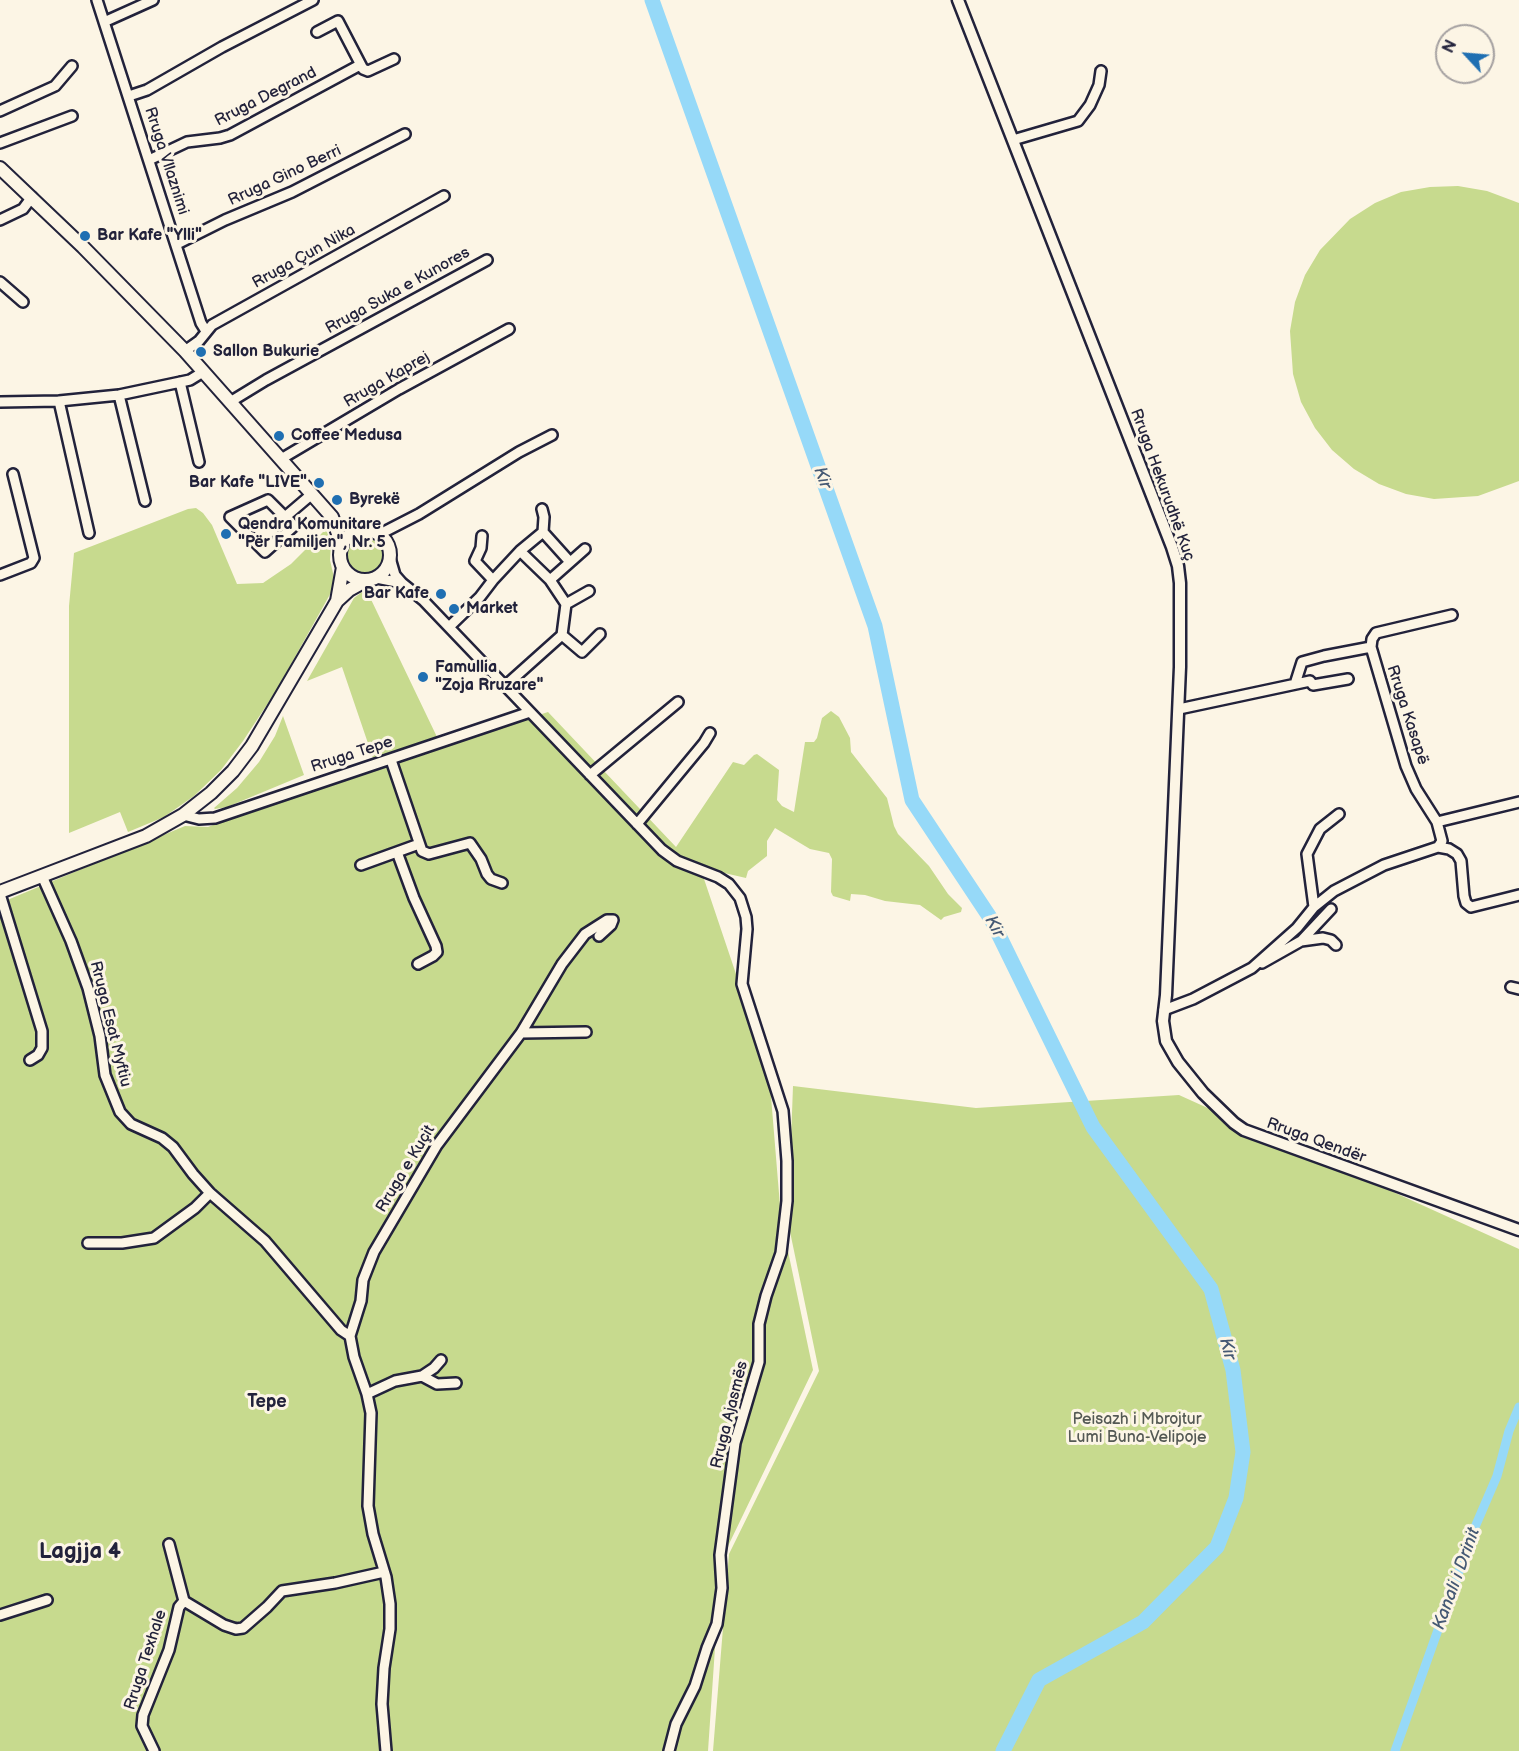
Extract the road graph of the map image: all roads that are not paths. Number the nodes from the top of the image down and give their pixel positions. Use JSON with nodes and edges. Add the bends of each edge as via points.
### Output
{"nodes":[{"id":1,"x":97,"y":0,"type":"edge"},
{"id":2,"x":153,"y":0,"type":"edge"},
{"id":3,"x":313,"y":0,"type":"edge"},
{"id":4,"x":958,"y":0,"type":"edge"},
{"id":5,"x":104,"y":21,"type":"junction"},
{"id":6,"x":317,"y":32,"type":"dead end"},
{"id":7,"x":394,"y":59,"type":"dead end"},
{"id":8,"x":360,"y":65,"type":"junction"},
{"id":9,"x":72,"y":66,"type":"dead end"},
{"id":10,"x":1101,"y":71,"type":"dead end"},
{"id":11,"x":129,"y":96,"type":"junction"},
{"id":12,"x":0,"y":111,"type":"edge"},
{"id":13,"x":72,"y":116,"type":"dead end"},
{"id":14,"x":405,"y":134,"type":"dead end"},
{"id":15,"x":1013,"y":141,"type":"junction"},
{"id":16,"x":0,"y":143,"type":"edge"},
{"id":17,"x":149,"y":160,"type":"junction"},
{"id":18,"x":0,"y":168,"type":"edge"},
{"id":19,"x":444,"y":196,"type":"dead end"},
{"id":20,"x":32,"y":197,"type":"junction"},
{"id":21,"x":0,"y":220,"type":"edge"},
{"id":22,"x":177,"y":244,"type":"junction"},
{"id":23,"x":487,"y":260,"type":"dead end"},
{"id":24,"x":0,"y":282,"type":"edge"},
{"id":25,"x":23,"y":302,"type":"dead end"},
{"id":26,"x":509,"y":328,"type":"dead end"},
{"id":27,"x":206,"y":331,"type":"junction"},
{"id":28,"x":185,"y":351,"type":"junction"},
{"id":29,"x":203,"y":372,"type":"junction"},
{"id":30,"x":180,"y":382,"type":"junction"},
{"id":31,"x":119,"y":395,"type":"junction"},
{"id":32,"x":59,"y":401,"type":"junction"},
{"id":33,"x":0,"y":402,"type":"edge"},
{"id":34,"x":230,"y":402,"type":"junction"},
{"id":35,"x":552,"y":435,"type":"dead end"},
{"id":36,"x":280,"y":459,"type":"junction"},
{"id":37,"x":199,"y":462,"type":"dead end"},
{"id":38,"x":13,"y":474,"type":"dead end"},
{"id":39,"x":312,"y":494,"type":"junction"},
{"id":40,"x":145,"y":501,"type":"dead end"},
{"id":41,"x":542,"y":509,"type":"dead end"},
{"id":42,"x":285,"y":517,"type":"junction"},
{"id":43,"x":332,"y":517,"type":"junction"},
{"id":44,"x":358,"y":530,"type":"junction"},
{"id":45,"x":543,"y":532,"type":"junction"},
{"id":46,"x":89,"y":533,"type":"dead end"},
{"id":47,"x":380,"y":534,"type":"junction"},
{"id":48,"x":482,"y":536,"type":"dead end"},
{"id":49,"x":342,"y":545,"type":"junction"},
{"id":50,"x":585,"y":549,"type":"dead end"},
{"id":51,"x":520,"y":551,"type":"junction"},
{"id":52,"x":390,"y":558,"type":"junction"},
{"id":53,"x":570,"y":562,"type":"junction"},
{"id":54,"x":342,"y":567,"type":"junction"},
{"id":55,"x":0,"y":575,"type":"edge"},
{"id":56,"x":372,"y":579,"type":"junction"},
{"id":57,"x":493,"y":580,"type":"junction"},
{"id":58,"x":550,"y":580,"type":"junction"},
{"id":59,"x":402,"y":583,"type":"junction"},
{"id":60,"x":589,"y":591,"type":"dead end"},
{"id":61,"x":336,"y":601,"type":"junction"},
{"id":62,"x":566,"y":604,"type":"junction"},
{"id":63,"x":1452,"y":615,"type":"dead end"},
{"id":64,"x":449,"y":627,"type":"junction"},
{"id":65,"x":562,"y":634,"type":"junction"},
{"id":66,"x":600,"y":634,"type":"dead end"},
{"id":67,"x":1371,"y":647,"type":"junction"},
{"id":68,"x":1348,"y":679,"type":"dead end"},
{"id":69,"x":1295,"y":684,"type":"junction"},
{"id":70,"x":505,"y":686,"type":"junction"},
{"id":71,"x":678,"y":702,"type":"dead end"},
{"id":72,"x":1179,"y":709,"type":"junction"},
{"id":73,"x":530,"y":712,"type":"junction"},
{"id":74,"x":710,"y":733,"type":"dead end"},
{"id":75,"x":391,"y":760,"type":"junction"},
{"id":76,"x":590,"y":775,"type":"junction"},
{"id":77,"x":1519,"y":802,"type":"edge"},
{"id":78,"x":1338,"y":814,"type":"dead end"},
{"id":79,"x":183,"y":815,"type":"junction"},
{"id":80,"x":1437,"y":822,"type":"junction"},
{"id":81,"x":638,"y":824,"type":"junction"},
{"id":82,"x":418,"y":844,"type":"junction"},
{"id":83,"x":1438,"y":847,"type":"junction"},
{"id":84,"x":397,"y":852,"type":"junction"},
{"id":85,"x":361,"y":865,"type":"dead end"},
{"id":86,"x":42,"y":876,"type":"junction"},
{"id":87,"x":502,"y":883,"type":"dead end"},
{"id":88,"x":0,"y":893,"type":"edge"},
{"id":89,"x":1519,"y":895,"type":"edge"},
{"id":90,"x":1314,"y":907,"type":"junction"},
{"id":91,"x":1331,"y":909,"type":"dead end"},
{"id":92,"x":599,"y":936,"type":"dead end"},
{"id":93,"x":1301,"y":941,"type":"junction"},
{"id":94,"x":1336,"y":945,"type":"dead end"},
{"id":95,"x":418,"y":964,"type":"dead end"},
{"id":96,"x":1252,"y":968,"type":"junction"},
{"id":97,"x":1164,"y":1010,"type":"junction"},
{"id":98,"x":586,"y":1032,"type":"dead end"},
{"id":99,"x":521,"y":1033,"type":"junction"},
{"id":100,"x":30,"y":1060,"type":"dead end"},
{"id":101,"x":210,"y":1193,"type":"junction"},
{"id":102,"x":1519,"y":1230,"type":"edge"},
{"id":103,"x":88,"y":1243,"type":"dead end"},
{"id":104,"x":350,"y":1336,"type":"junction"},
{"id":105,"x":441,"y":1360,"type":"dead end"},
{"id":106,"x":422,"y":1376,"type":"junction"},
{"id":107,"x":456,"y":1383,"type":"dead end"},
{"id":108,"x":368,"y":1394,"type":"junction"},
{"id":109,"x":169,"y":1544,"type":"dead end"},
{"id":110,"x":384,"y":1572,"type":"junction"},
{"id":111,"x":46,"y":1600,"type":"dead end"},
{"id":112,"x":184,"y":1601,"type":"junction"},
{"id":113,"x":0,"y":1615,"type":"edge"},
{"id":114,"x":154,"y":1751,"type":"edge"},
{"id":115,"x":386,"y":1751,"type":"edge"},
{"id":116,"x":669,"y":1751,"type":"edge"}],
"edges":[{"from":1,"to":5,"type":"street","name":"Rruga Vllaznimi"},
{"from":2,"to":5,"type":"street"},
{"from":3,"to":11,"type":"street","via":[[147,90]]},
{"from":4,"to":15,"type":"street","name":"Rruga Hekurudhë Kuç"},
{"from":5,"to":11,"type":"street","name":"Rruga Vllaznimi"},
{"from":6,"to":8,"type":"street","via":[[338,21]]},
{"from":7,"to":8,"type":"street","name":"Rruga Degrand","via":[[368,71]]},
{"from":8,"to":17,"type":"street","name":"Rruga Degrand","via":[[230,135],[187,142]]},
{"from":9,"to":12,"type":"street","via":[[55,86]]},
{"from":10,"to":15,"type":"street","via":[[1090,105],[1078,121]]},
{"from":11,"to":17,"type":"street","name":"Rruga Vllaznimi"},
{"from":13,"to":16,"type":"street"},
{"from":14,"to":22,"type":"street","name":"Rruga Gino Berri","via":[[292,192]]},
{"from":15,"to":72,"type":"street","name":"Rruga Hekurudhë Kuç","via":[[1175,556],[1180,583]]},
{"from":17,"to":22,"type":"street","name":"Rruga Vllaznimi"},
{"from":18,"to":20,"type":"main road"},
{"from":19,"to":27,"type":"street","name":"Rruga Çun Nika"},
{"from":20,"to":21,"type":"street","via":[[23,208]]},
{"from":20,"to":28,"type":"main road"},
{"from":22,"to":27,"type":"street","name":"Rruga Vllaznimi"},
{"from":23,"to":34,"type":"street","name":"Rruga Suka e Kunores"},
{"from":24,"to":25,"type":"street"},
{"from":26,"to":36,"type":"street","name":"Rruga Kaprej"},
{"from":27,"to":28,"type":"street","name":"Rruga Çun Nika"},
{"from":28,"to":29,"type":"main road"},
{"from":29,"to":30,"type":"street"},
{"from":29,"to":34,"type":"main road"},
{"from":30,"to":31,"type":"street"},
{"from":30,"to":37,"type":"street"},
{"from":31,"to":32,"type":"street"},
{"from":31,"to":40,"type":"street"},
{"from":32,"to":33,"type":"street"},
{"from":32,"to":46,"type":"street"},
{"from":34,"to":36,"type":"main road"},
{"from":35,"to":47,"type":"street"},
{"from":36,"to":39,"type":"main road"},
{"from":38,"to":55,"type":"street","via":[[34,558],[31,563]]},
{"from":39,"to":42,"type":"street"},
{"from":39,"to":43,"type":"main road"},
{"from":41,"to":45,"type":"street"},
{"from":42,"to":42,"type":"street","via":[[294,526],[265,552],[230,517],[268,500]]},
{"from":43,"to":44,"type":"main road"},
{"from":43,"to":49,"type":"main road"},
{"from":44,"to":47,"type":"main road"},
{"from":44,"to":49,"type":"main road"},
{"from":45,"to":51,"type":"street"},
{"from":45,"to":53,"type":"street"},
{"from":47,"to":52,"type":"main road","via":[[390,550]]},
{"from":48,"to":57,"type":"street","via":[[475,561]]},
{"from":49,"to":54,"type":"main road"},
{"from":50,"to":53,"type":"street"},
{"from":51,"to":57,"type":"street"},
{"from":51,"to":58,"type":"street"},
{"from":52,"to":56,"type":"main road","via":[[388,566]]},
{"from":52,"to":59,"type":"street"},
{"from":53,"to":58,"type":"street"},
{"from":54,"to":56,"type":"main road","via":[[357,579]]},
{"from":54,"to":61,"type":"main road"},
{"from":56,"to":59,"type":"street"},
{"from":56,"to":61,"type":"main road"},
{"from":57,"to":64,"type":"street"},
{"from":58,"to":62,"type":"street"},
{"from":59,"to":64,"type":"street"},
{"from":60,"to":62,"type":"street"},
{"from":61,"to":79,"type":"main road","via":[[252,746],[217,788]]},
{"from":62,"to":65,"type":"street"},
{"from":63,"to":67,"type":"street","name":"Rruga Kasapë","via":[[1376,633]]},
{"from":64,"to":70,"type":"street"},
{"from":65,"to":66,"type":"street","via":[[582,652]]},
{"from":65,"to":70,"type":"street"},
{"from":67,"to":69,"type":"street","name":"Rruga Kasapë","via":[[1302,662]]},
{"from":67,"to":80,"type":"street","name":"Rruga Kasapë","via":[[1406,766]]},
{"from":68,"to":69,"type":"street"},
{"from":69,"to":72,"type":"street"},
{"from":70,"to":73,"type":"street"},
{"from":71,"to":76,"type":"street"},
{"from":72,"to":97,"type":"street","name":"Rruga Hekurudhë Kuç"},
{"from":73,"to":75,"type":"street","name":"Rruga Tepe"},
{"from":73,"to":76,"type":"street"},
{"from":74,"to":81,"type":"street"},
{"from":75,"to":79,"type":"street","name":"Rruga Tepe","via":[[215,818]]},
{"from":75,"to":82,"type":"street"},
{"from":76,"to":81,"type":"street"},
{"from":77,"to":80,"type":"street"},
{"from":78,"to":90,"type":"street","via":[[1320,829],[1307,854]]},
{"from":79,"to":86,"type":"main road","via":[[146,836]]},
{"from":80,"to":83,"type":"street","via":[[1442,841]]},
{"from":81,"to":116,"type":"street","name":"Rruga Ajasmës","via":[[670,856],[722,879],[740,898],[747,929],[742,984],[783,1111],[788,1188],[782,1253],[765,1296],[758,1332],[759,1362],[737,1432],[720,1556],[722,1588],[717,1624]]},
{"from":82,"to":84,"type":"street"},
{"from":82,"to":87,"type":"street","via":[[429,854],[470,843],[491,879]]},
{"from":83,"to":89,"type":"street","via":[[1449,849],[1461,861],[1464,896],[1471,907]]},
{"from":83,"to":90,"type":"street","via":[[1384,865],[1334,891]]},
{"from":84,"to":85,"type":"street"},
{"from":84,"to":95,"type":"street","via":[[436,946],[433,956]]},
{"from":86,"to":88,"type":"main road"},
{"from":86,"to":101,"type":"street","name":"Rruga Esat Myftiu","via":[[85,977],[100,1036],[105,1076],[115,1105],[124,1119],[173,1147]]},
{"from":88,"to":100,"type":"street","via":[[42,1031],[42,1048]]},
{"from":90,"to":96,"type":"street","via":[[1297,928]]},
{"from":91,"to":93,"type":"street"},
{"from":92,"to":99,"type":"street","name":"Rruga e Kuçit","via":[[613,920],[585,934],[562,964]]},
{"from":93,"to":94,"type":"street","via":[[1323,938]]},
{"from":93,"to":96,"type":"street"},
{"from":96,"to":97,"type":"street"},
{"from":97,"to":102,"type":"street","name":"Rruga Qendër","via":[[1164,1034],[1178,1062],[1203,1093],[1244,1130]]},
{"from":98,"to":99,"type":"street"},
{"from":99,"to":104,"type":"street","name":"Rruga e Kuçit","via":[[437,1145],[379,1242],[363,1280]]},
{"from":101,"to":103,"type":"street","via":[[154,1238]]},
{"from":101,"to":104,"type":"street","name":"Rruga Esat Myftiu","via":[[265,1241]]},
{"from":104,"to":108,"type":"street"},
{"from":105,"to":106,"type":"street"},
{"from":106,"to":107,"type":"street","via":[[436,1384]]},
{"from":106,"to":108,"type":"street","via":[[396,1381]]},
{"from":108,"to":110,"type":"street","via":[[372,1424],[368,1506]]},
{"from":109,"to":112,"type":"street","name":"Rruga Texhale"},
{"from":110,"to":112,"type":"street","via":[[282,1591],[243,1628],[224,1625]]},
{"from":110,"to":115,"type":"street","via":[[391,1617],[382,1704]]},
{"from":111,"to":113,"type":"street"},
{"from":112,"to":114,"type":"street","name":"Rruga Texhale","via":[[143,1715],[142,1726]]}]}
